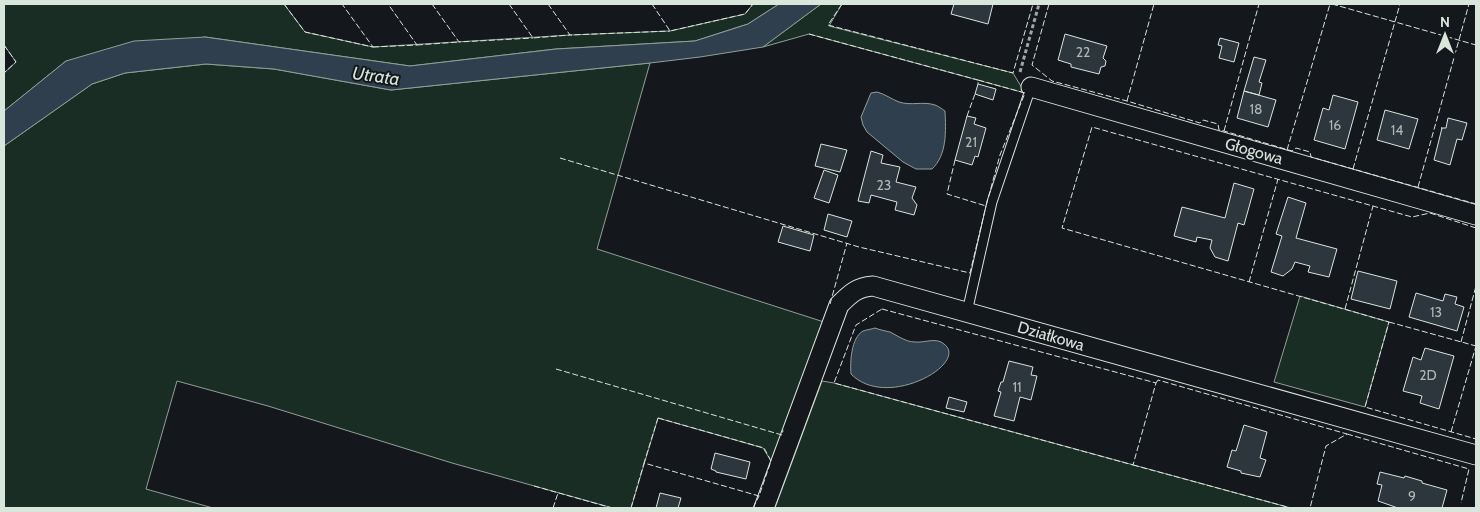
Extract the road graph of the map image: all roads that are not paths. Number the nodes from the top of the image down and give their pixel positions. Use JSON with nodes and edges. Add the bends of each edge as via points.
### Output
{"nodes":[{"id":1,"x":1032,"y":86,"type":"joint"},
{"id":2,"x":1476,"y":216,"type":"edge"},
{"id":3,"x":967,"y":312,"type":"junction"},
{"id":4,"x":1476,"y":455,"type":"edge"},
{"id":5,"x":764,"y":508,"type":"edge"}],
"edges":[{"from":1,"to":2,"type":"street","name":"Głogowa"},
{"from":1,"to":3,"type":"lane","via":[[992,202]]},
{"from":3,"to":4,"type":"street","name":"Działkowa"},
{"from":3,"to":5,"type":"street","name":"Działkowa","via":[[873,286],[853,292],[839,305]]}]}
